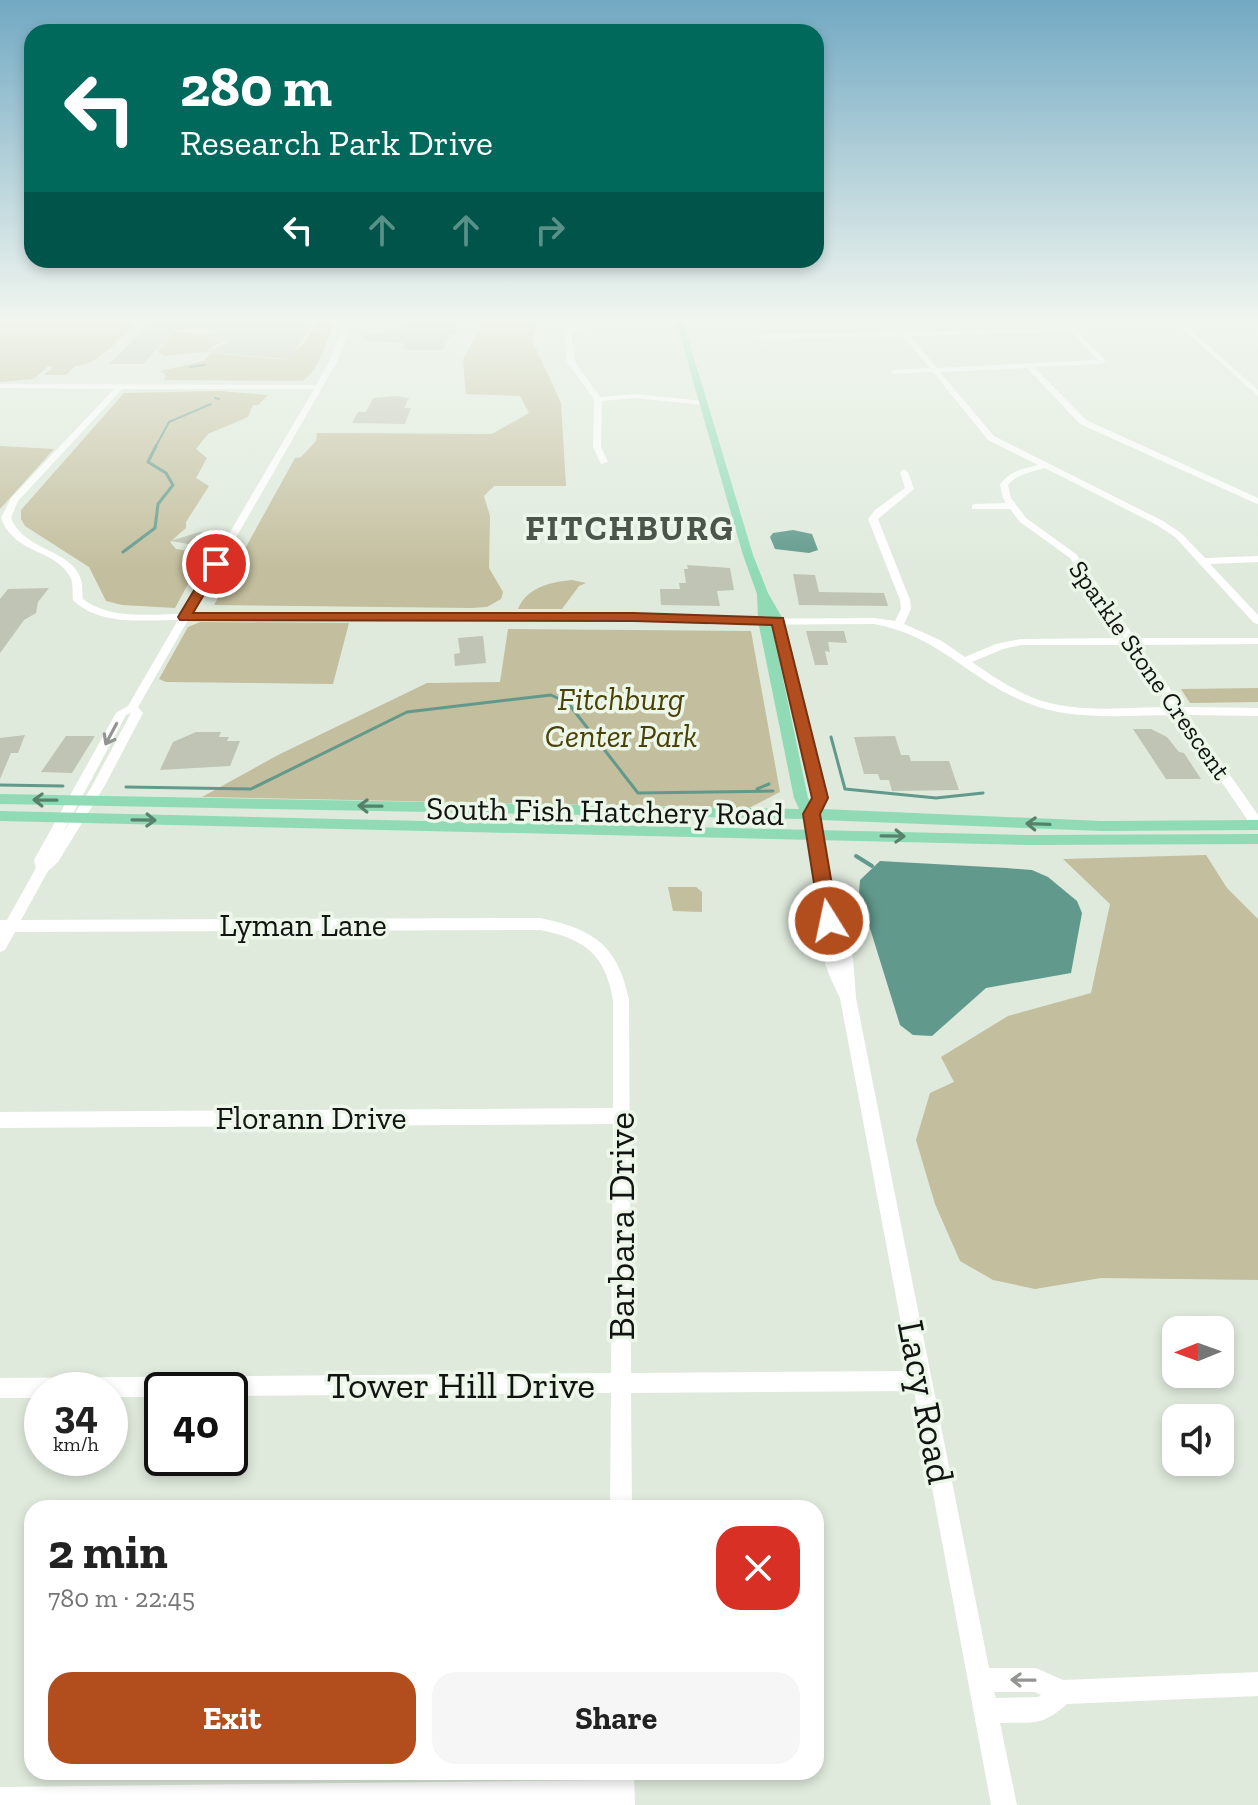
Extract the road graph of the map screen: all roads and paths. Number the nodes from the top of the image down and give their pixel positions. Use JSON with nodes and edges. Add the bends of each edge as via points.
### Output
{"nodes":[{"id":1,"x":105,"y":402,"type":"edge"},
{"id":2,"x":310,"y":402,"type":"edge"},
{"id":3,"x":598,"y":402,"type":"edge"},
{"id":4,"x":696,"y":402,"type":"edge"},
{"id":5,"x":961,"y":402,"type":"edge"},
{"id":6,"x":1064,"y":402,"type":"edge"},
{"id":7,"x":704,"y":403,"type":"joint"},
{"id":8,"x":604,"y":462,"type":"dead end"},
{"id":9,"x":1044,"y":466,"type":"junction"},
{"id":10,"x":904,"y":472,"type":"dead end"},
{"id":11,"x":1258,"y":501,"type":"edge"},
{"id":12,"x":1012,"y":506,"type":"junction"},
{"id":13,"x":975,"y":507,"type":"dead end"},
{"id":14,"x":1258,"y":559,"type":"edge"},
{"id":15,"x":1203,"y":561,"type":"junction"},
{"id":16,"x":184,"y":617,"type":"junction"},
{"id":17,"x":771,"y":621,"type":"junction"},
{"id":18,"x":1258,"y":621,"type":"edge"},
{"id":19,"x":899,"y":624,"type":"junction"},
{"id":20,"x":1132,"y":642,"type":"junction"},
{"id":21,"x":1257,"y":642,"type":"edge"},
{"id":22,"x":965,"y":661,"type":"junction"},
{"id":23,"x":1180,"y":711,"type":"junction"},
{"id":24,"x":1258,"y":712,"type":"edge"},
{"id":25,"x":0,"y":799,"type":"edge"},
{"id":26,"x":82,"y":801,"type":"junction"},
{"id":27,"x":812,"y":814,"type":"junction"},
{"id":28,"x":0,"y":816,"type":"edge"},
{"id":29,"x":72,"y":818,"type":"junction"},
{"id":30,"x":1258,"y":825,"type":"edge"},
{"id":31,"x":815,"y":834,"type":"junction"},
{"id":32,"x":1258,"y":839,"type":"edge"},
{"id":33,"x":6,"y":926,"type":"edge"},
{"id":34,"x":0,"y":946,"type":"edge"},
{"id":35,"x":599,"y":949,"type":"joint"},
{"id":36,"x":621,"y":1116,"type":"junction"},
{"id":37,"x":0,"y":1120,"type":"edge"},
{"id":38,"x":922,"y":1381,"type":"junction"},
{"id":39,"x":622,"y":1383,"type":"junction"},
{"id":40,"x":0,"y":1388,"type":"edge"},
{"id":41,"x":621,"y":1500,"type":"edge"},
{"id":42,"x":980,"y":1680,"type":"junction"},
{"id":43,"x":1258,"y":1684,"type":"edge"},
{"id":44,"x":1062,"y":1692,"type":"junction"},
{"id":45,"x":986,"y":1711,"type":"junction"},
{"id":46,"x":621,"y":1790,"type":"edge"},
{"id":47,"x":0,"y":1800,"type":"edge"},
{"id":48,"x":1004,"y":1805,"type":"edge"}],
"edges":[{"from":1,"to":16,"type":"street","via":[[14,500],[7,525],[71,571],[78,600],[86,608],[106,614]]},
{"from":2,"to":16,"type":"street"},
{"from":3,"to":8,"type":"street","via":[[597,447]]},
{"from":4,"to":7,"type":"street"},
{"from":5,"to":9,"type":"street","via":[[991,438]]},
{"from":6,"to":11,"type":"street","via":[[1083,422]]},
{"from":7,"to":17,"type":"main road","name":"Lacy Road"},
{"from":9,"to":12,"type":"street","via":[[1008,479],[1004,491]]},
{"from":9,"to":15,"type":"street","via":[[1160,523]]},
{"from":10,"to":19,"type":"street","via":[[910,489],[873,519],[905,600]]},
{"from":12,"to":13,"type":"street"},
{"from":12,"to":20,"type":"street","name":"Sparkle Stone Crescent","via":[[1073,556]]},
{"from":14,"to":15,"type":"street"},
{"from":15,"to":18,"type":"street"},
{"from":16,"to":17,"type":"street"},
{"from":16,"to":26,"type":"street","via":[[132,708],[122,713]]},
{"from":17,"to":19,"type":"street"},
{"from":17,"to":27,"type":"main road","name":"Lacy Road","via":[[801,798]]},
{"from":19,"to":22,"type":"street"},
{"from":20,"to":21,"type":"street"},
{"from":20,"to":22,"type":"street","via":[[1021,642]]},
{"from":20,"to":23,"type":"street","name":"Sparkle Stone Crescent"},
{"from":22,"to":23,"type":"street","via":[[1019,695],[1050,706],[1088,712]]},
{"from":23,"to":24,"type":"street"},
{"from":23,"to":30,"type":"street","name":"Sparkle Stone Crescent"},
{"from":26,"to":25,"type":"main road","name":"South Fish Hatchery Road","one_way":true},
{"from":27,"to":26,"type":"main road","name":"South Fish Hatchery Road","one_way":true},
{"from":26,"to":29,"type":"street"},
{"from":30,"to":27,"type":"main road","name":"South Fish Hatchery Road","one_way":true,"via":[[1102,826]]},
{"from":27,"to":31,"type":"main road","name":"Lacy Road"},
{"from":28,"to":29,"type":"main road","name":"South Fish Hatchery Road"},
{"from":29,"to":31,"type":"main road","name":"South Fish Hatchery Road","one_way":true},
{"from":29,"to":33,"type":"street","via":[[53,859]]},
{"from":31,"to":32,"type":"main road","name":"South Fish Hatchery Road","one_way":true},
{"from":31,"to":38,"type":"street","name":"Lacy Road","via":[[829,921],[826,931],[848,998]]},
{"from":33,"to":34,"type":"street"},
{"from":33,"to":35,"type":"street","name":"Lyman Lane","via":[[540,924],[576,933]]},
{"from":35,"to":36,"type":"street","name":"Barbara Drive","via":[[619,985]]},
{"from":36,"to":37,"type":"street","name":"Florann Drive"},
{"from":36,"to":39,"type":"street","name":"Barbara Drive"},
{"from":38,"to":39,"type":"street","name":"Tower Hill Drive"},
{"from":38,"to":42,"type":"street","name":"Lacy Road"},
{"from":39,"to":40,"type":"street","name":"Tower Hill Drive"},
{"from":39,"to":41,"type":"street","name":"Barbara Drive"},
{"from":44,"to":42,"type":"street","one_way":true,"via":[[1036,1680]]},
{"from":42,"to":45,"type":"street","name":"Lacy Road"},
{"from":43,"to":44,"type":"street"},
{"from":44,"to":45,"type":"street","via":[[1043,1709]]},
{"from":45,"to":48,"type":"street","name":"Lacy Road"},
{"from":46,"to":47,"type":"street"}]}
